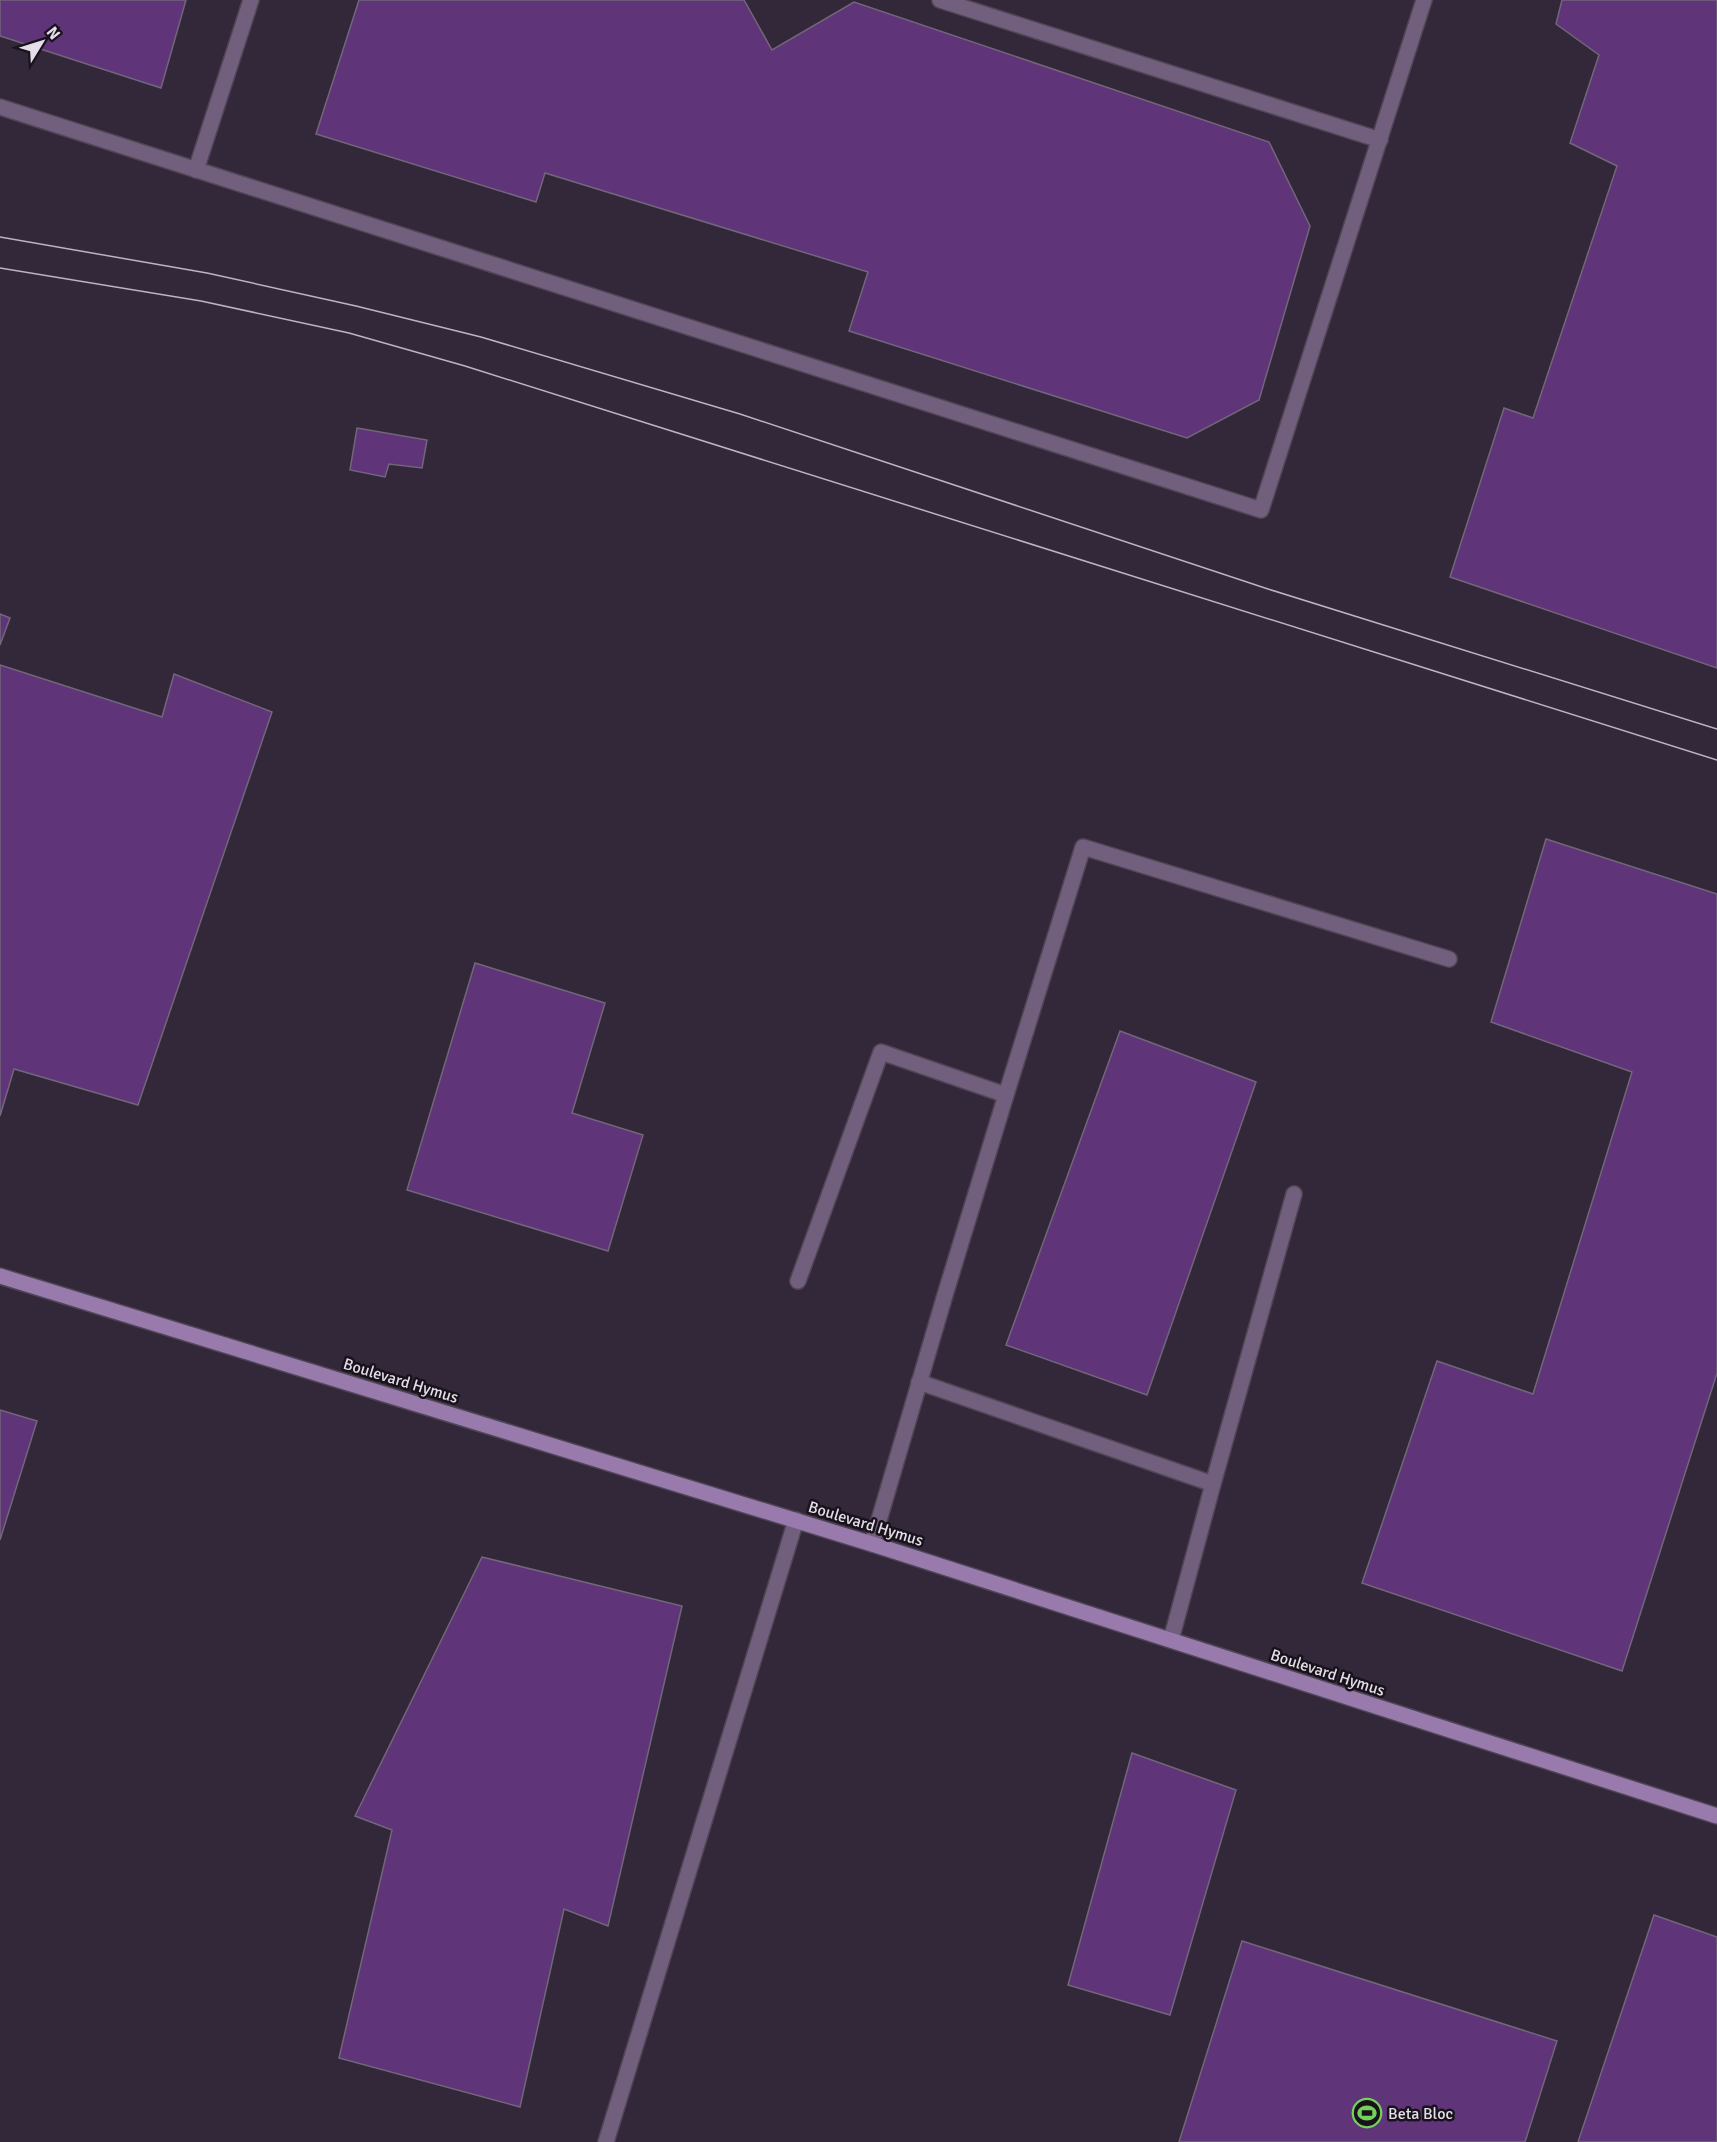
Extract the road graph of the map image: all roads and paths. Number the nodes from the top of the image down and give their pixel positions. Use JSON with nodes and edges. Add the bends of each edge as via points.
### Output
{"nodes":[{"id":1,"x":251,"y":0,"type":"edge"},
{"id":2,"x":940,"y":0,"type":"edge"},
{"id":3,"x":1424,"y":0,"type":"edge"},
{"id":4,"x":0,"y":107,"type":"edge"},
{"id":5,"x":1380,"y":140,"type":"junction"},
{"id":6,"x":196,"y":170,"type":"junction"},
{"id":7,"x":1449,"y":959,"type":"dead end"},
{"id":8,"x":1006,"y":1095,"type":"junction"},
{"id":9,"x":1294,"y":1194,"type":"dead end"},
{"id":10,"x":0,"y":1276,"type":"edge"},
{"id":11,"x":798,"y":1281,"type":"dead end"},
{"id":12,"x":919,"y":1382,"type":"junction"},
{"id":13,"x":1213,"y":1484,"type":"junction"},
{"id":14,"x":796,"y":1520,"type":"junction"},
{"id":15,"x":872,"y":1544,"type":"junction"},
{"id":16,"x":1171,"y":1640,"type":"junction"},
{"id":17,"x":1717,"y":1816,"type":"edge"},
{"id":18,"x":606,"y":2142,"type":"edge"}],
"edges":[{"from":1,"to":6,"type":"lane"},
{"from":2,"to":5,"type":"lane"},
{"from":3,"to":5,"type":"lane"},
{"from":4,"to":6,"type":"lane"},
{"from":5,"to":6,"type":"lane","via":[[1261,510]]},
{"from":7,"to":8,"type":"lane","via":[[1083,847]]},
{"from":8,"to":11,"type":"lane","via":[[881,1052]]},
{"from":8,"to":12,"type":"lane"},
{"from":9,"to":13,"type":"lane"},
{"from":10,"to":14,"type":"street","name":"Boulevard Hymus"},
{"from":12,"to":13,"type":"lane"},
{"from":12,"to":15,"type":"lane"},
{"from":13,"to":16,"type":"lane"},
{"from":14,"to":15,"type":"street","name":"Boulevard Hymus"},
{"from":14,"to":18,"type":"lane"},
{"from":15,"to":16,"type":"street","name":"Boulevard Hymus"},
{"from":16,"to":17,"type":"street","name":"Boulevard Hymus"}]}
